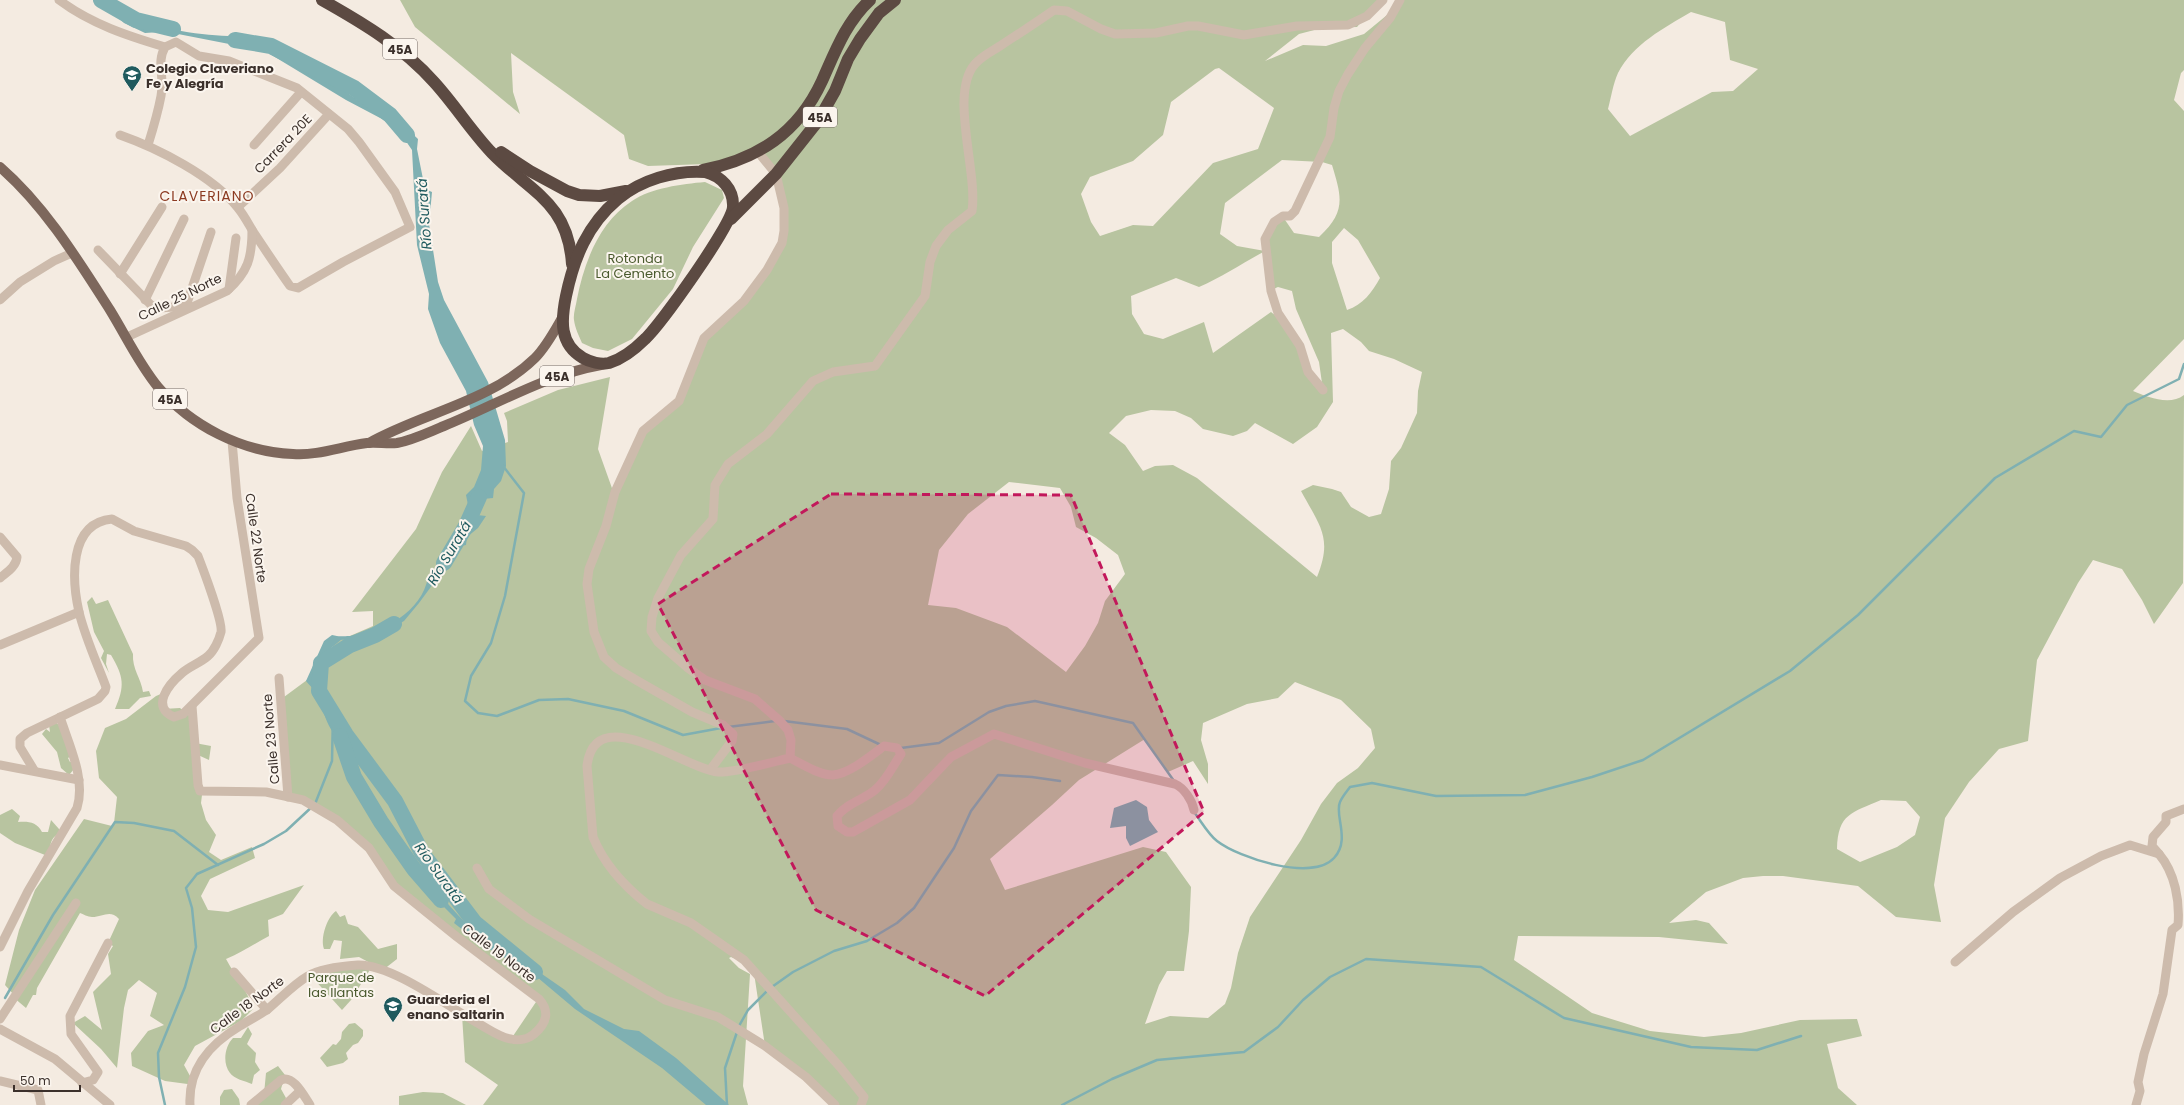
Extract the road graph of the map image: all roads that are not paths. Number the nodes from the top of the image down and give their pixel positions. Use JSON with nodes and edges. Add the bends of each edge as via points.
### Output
{"nodes":[{"id":1,"x":59,"y":0,"type":"edge"},
{"id":2,"x":322,"y":0,"type":"edge"},
{"id":3,"x":870,"y":0,"type":"edge"},
{"id":4,"x":895,"y":0,"type":"edge"},
{"id":5,"x":1383,"y":0,"type":"edge"},
{"id":6,"x":1400,"y":0,"type":"edge"},
{"id":7,"x":165,"y":47,"type":"junction"},
{"id":8,"x":301,"y":92,"type":"junction"},
{"id":9,"x":329,"y":114,"type":"junction"},
{"id":10,"x":462,"y":116,"type":"junction"},
{"id":11,"x":120,"y":135,"type":"dead end"},
{"id":12,"x":148,"y":145,"type":"junction"},
{"id":13,"x":254,"y":145,"type":"dead end"},
{"id":14,"x":758,"y":152,"type":"junction"},
{"id":15,"x":0,"y":167,"type":"edge"},
{"id":16,"x":693,"y":172,"type":"junction"},
{"id":17,"x":776,"y":174,"type":"junction"},
{"id":18,"x":635,"y":188,"type":"junction"},
{"id":19,"x":162,"y":207,"type":"dead end"},
{"id":20,"x":238,"y":207,"type":"junction"},
{"id":21,"x":184,"y":219,"type":"dead end"},
{"id":22,"x":728,"y":223,"type":"junction"},
{"id":23,"x":252,"y":230,"type":"junction"},
{"id":24,"x":211,"y":232,"type":"dead end"},
{"id":25,"x":236,"y":238,"type":"dead end"},
{"id":26,"x":98,"y":250,"type":"dead end"},
{"id":27,"x":72,"y":253,"type":"junction"},
{"id":28,"x":572,"y":267,"type":"junction"},
{"id":29,"x":120,"y":274,"type":"junction"},
{"id":30,"x":229,"y":289,"type":"junction"},
{"id":31,"x":0,"y":300,"type":"edge"},
{"id":32,"x":145,"y":300,"type":"junction"},
{"id":33,"x":207,"y":300,"type":"junction"},
{"id":34,"x":186,"y":306,"type":"junction"},
{"id":35,"x":562,"y":318,"type":"junction"},
{"id":36,"x":127,"y":337,"type":"junction"},
{"id":37,"x":609,"y":363,"type":"junction"},
{"id":38,"x":1323,"y":390,"type":"dead end"},
{"id":39,"x":232,"y":441,"type":"junction"},
{"id":40,"x":369,"y":443,"type":"junction"},
{"id":41,"x":0,"y":537,"type":"edge"},
{"id":42,"x":0,"y":578,"type":"edge"},
{"id":43,"x":79,"y":612,"type":"junction"},
{"id":44,"x":0,"y":645,"type":"edge"},
{"id":45,"x":279,"y":678,"type":"dead end"},
{"id":46,"x":192,"y":706,"type":"junction"},
{"id":47,"x":60,"y":716,"type":"junction"},
{"id":48,"x":790,"y":758,"type":"junction"},
{"id":49,"x":0,"y":765,"type":"edge"},
{"id":50,"x":34,"y":770,"type":"junction"},
{"id":51,"x":710,"y":770,"type":"junction"},
{"id":52,"x":79,"y":780,"type":"junction"},
{"id":53,"x":288,"y":797,"type":"junction"},
{"id":54,"x":2184,"y":809,"type":"edge"},
{"id":55,"x":1194,"y":810,"type":"dead end"},
{"id":56,"x":2159,"y":854,"type":"junction"},
{"id":57,"x":477,"y":868,"type":"dead end"},
{"id":58,"x":76,"y":903,"type":"dead end"},
{"id":59,"x":108,"y":943,"type":"dead end"},
{"id":60,"x":0,"y":946,"type":"edge"},
{"id":61,"x":1956,"y":962,"type":"dead end"},
{"id":62,"x":234,"y":972,"type":"dead end"},
{"id":63,"x":539,"y":999,"type":"joint"},
{"id":64,"x":267,"y":1010,"type":"junction"},
{"id":65,"x":0,"y":1019,"type":"edge"},
{"id":66,"x":0,"y":1029,"type":"edge"},
{"id":67,"x":0,"y":1080,"type":"edge"},
{"id":68,"x":82,"y":1083,"type":"junction"},
{"id":69,"x":300,"y":1091,"type":"junction"},
{"id":70,"x":863,"y":1101,"type":"edge"},
{"id":71,"x":41,"y":1105,"type":"edge"},
{"id":72,"x":110,"y":1105,"type":"edge"},
{"id":73,"x":190,"y":1105,"type":"edge"},
{"id":74,"x":251,"y":1105,"type":"edge"},
{"id":75,"x":286,"y":1105,"type":"edge"},
{"id":76,"x":310,"y":1105,"type":"edge"},
{"id":77,"x":835,"y":1105,"type":"edge"},
{"id":78,"x":871,"y":1105,"type":"edge"},
{"id":79,"x":2136,"y":1105,"type":"edge"}],
"edges":[{"from":1,"to":7,"type":"street","via":[[72,10],[120,33]]},
{"from":2,"to":10,"type":"highway","number":"45A","via":[[395,45],[433,80]]},
{"from":3,"to":14,"type":"highway","number":"45A","via":[[846,28],[805,111],[791,127]]},
{"from":4,"to":17,"type":"highway","number":"45A","via":[[879,13],[860,39],[818,121]]},
{"from":5,"to":48,"type":"street","via":[[1367,16],[1348,25],[1297,26],[1244,35],[1198,26],[1156,33],[1115,34],[1067,10],[1054,10],[984,55],[974,65],[965,84],[964,110],[974,193],[972,211],[948,230],[936,246],[930,262],[923,300],[875,366],[833,372],[813,381],[767,434],[725,467],[714,485],[713,519],[681,555],[658,598],[652,617],[651,631],[658,642],[688,668],[705,680],[755,699],[780,720],[788,730],[791,740]]},
{"from":6,"to":38,"type":"street","via":[[1390,18],[1348,74],[1334,108],[1330,138],[1295,211],[1290,216],[1283,216],[1274,222],[1265,239],[1271,290],[1278,313],[1300,346],[1308,372]]},
{"from":7,"to":8,"type":"street","via":[[176,42],[199,56],[244,66]]},
{"from":7,"to":12,"type":"street","via":[[159,59],[163,78],[162,95]]},
{"from":8,"to":9,"type":"street"},
{"from":8,"to":13,"type":"street"},
{"from":9,"to":20,"type":"street","name":"Carrera 20E","via":[[280,168]]},
{"from":9,"to":23,"type":"street","via":[[348,129],[386,179],[395,192],[410,227],[295,289],[290,286]]},
{"from":10,"to":18,"type":"highway","via":[[506,157],[567,191],[579,195],[600,196]]},
{"from":10,"to":28,"type":"highway","via":[[492,153],[547,200],[560,217],[571,248]]},
{"from":11,"to":12,"type":"street"},
{"from":12,"to":20,"type":"street","via":[[198,174]]},
{"from":14,"to":16,"type":"highway","number":"45A","via":[[718,167]]},
{"from":14,"to":17,"type":"street"},
{"from":15,"to":27,"type":"main road","number":"45A","via":[[37,203]]},
{"from":16,"to":18,"type":"highway","number":"45A","via":[[660,177]]},
{"from":16,"to":22,"type":"highway","number":"45A","via":[[705,172],[716,176],[729,189],[733,206]]},
{"from":17,"to":22,"type":"highway","number":"45A"},
{"from":17,"to":51,"type":"street","via":[[784,208],[782,243],[767,270],[744,301],[704,338],[679,401],[643,431],[615,492],[606,526],[589,569],[587,584],[594,632],[604,657],[616,668],[677,704],[726,727],[733,734],[732,741]]},
{"from":18,"to":28,"type":"highway","number":"45A","via":[[618,199],[602,216],[585,240]]},
{"from":19,"to":29,"type":"street"},
{"from":20,"to":23,"type":"street"},
{"from":21,"to":32,"type":"street"},
{"from":22,"to":37,"type":"highway","number":"45A","via":[[660,322],[628,353]]},
{"from":23,"to":30,"type":"street","name":"Calle 25 Norte","via":[[250,260],[237,282]]},
{"from":24,"to":34,"type":"street"},
{"from":25,"to":30,"type":"street"},
{"from":26,"to":29,"type":"street"},
{"from":27,"to":31,"type":"street","via":[[20,282]]},
{"from":27,"to":36,"type":"main road","number":"45A"},
{"from":28,"to":35,"type":"highway","number":"45A"},
{"from":29,"to":32,"type":"street"},
{"from":30,"to":33,"type":"street","name":"Calle 25 Norte"},
{"from":32,"to":34,"type":"street","via":[[158,308]]},
{"from":33,"to":34,"type":"street"},
{"from":33,"to":36,"type":"street","name":"Calle 25 Norte"},
{"from":35,"to":37,"type":"highway","number":"45A","via":[[564,335],[573,350],[587,360]]},
{"from":35,"to":40,"type":"main road","number":"45A","via":[[535,358],[517,373],[462,402],[386,433]]},
{"from":36,"to":39,"type":"main road","number":"45A","via":[[140,362],[158,387],[180,409],[205,427]]},
{"from":37,"to":40,"type":"main road","number":"45A","via":[[548,379],[466,417],[398,443]]},
{"from":39,"to":40,"type":"main road","number":"45A","via":[[271,452],[308,455]]},
{"from":39,"to":46,"type":"street","name":"Calle 22 Norte","via":[[237,498],[259,638]]},
{"from":41,"to":42,"type":"street","via":[[17,557],[12,568]]},
{"from":43,"to":44,"type":"street"},
{"from":43,"to":46,"type":"street","via":[[77,552],[84,534],[97,522],[112,519],[134,531],[192,550],[198,556],[221,631],[217,644],[209,656],[182,672],[161,701],[162,709],[174,717],[183,714]]},
{"from":43,"to":47,"type":"street","via":[[106,691],[98,699]]},
{"from":45,"to":53,"type":"street","name":"Calle 23 Norte"},
{"from":46,"to":53,"type":"street","name":"Calle 19 Norte","via":[[200,791],[253,791]]},
{"from":47,"to":50,"type":"street","via":[[20,739],[20,746]]},
{"from":47,"to":52,"type":"street"},
{"from":48,"to":51,"type":"street","via":[[720,772]]},
{"from":48,"to":55,"type":"street","via":[[833,775],[860,763],[884,746],[897,748],[901,754],[884,782],[837,816],[838,826],[847,832],[853,832],[910,800],[951,757],[994,734],[1085,763],[1177,785],[1192,803]]},
{"from":49,"to":50,"type":"street"},
{"from":50,"to":52,"type":"street"},
{"from":51,"to":70,"type":"street","via":[[627,738],[616,736],[602,739],[588,755],[587,766],[593,837],[597,846],[620,879],[647,904],[698,927],[755,970],[840,1067]]},
{"from":52,"to":60,"type":"street","via":[[81,794],[77,808],[28,891]]},
{"from":53,"to":63,"type":"street","name":"Calle 19 Norte","via":[[303,800],[338,820],[369,848],[394,886]]},
{"from":54,"to":56,"type":"street","via":[[2166,816],[2166,822],[2153,837],[2152,846]]},
{"from":56,"to":61,"type":"street","via":[[2130,845],[2066,874],[2034,895]]},
{"from":56,"to":79,"type":"street","via":[[2166,863],[2176,891],[2178,925],[2172,930],[2163,994],[2144,1054]]},
{"from":57,"to":77,"type":"street","via":[[489,889],[529,919],[665,1000],[718,1017],[765,1046],[806,1077]]},
{"from":58,"to":65,"type":"street"},
{"from":59,"to":68,"type":"street","via":[[70,1016],[71,1034],[98,1072],[93,1080]]},
{"from":62,"to":64,"type":"street"},
{"from":63,"to":64,"type":"street","name":"Calle 18 Norte","via":[[547,1014],[539,1030],[525,1039],[511,1039],[493,1032],[425,991],[374,966],[359,965],[308,976]]},
{"from":64,"to":73,"type":"street","name":"Calle 18 Norte","via":[[234,1030],[201,1059],[192,1080]]},
{"from":66,"to":68,"type":"street","via":[[55,1059]]},
{"from":67,"to":71,"type":"street","via":[[38,1090]]},
{"from":68,"to":72,"type":"street"},
{"from":69,"to":74,"type":"street","via":[[291,1080],[283,1078]]},
{"from":69,"to":75,"type":"street"},
{"from":69,"to":76,"type":"street"},
{"from":70,"to":78,"type":"street"}]}
